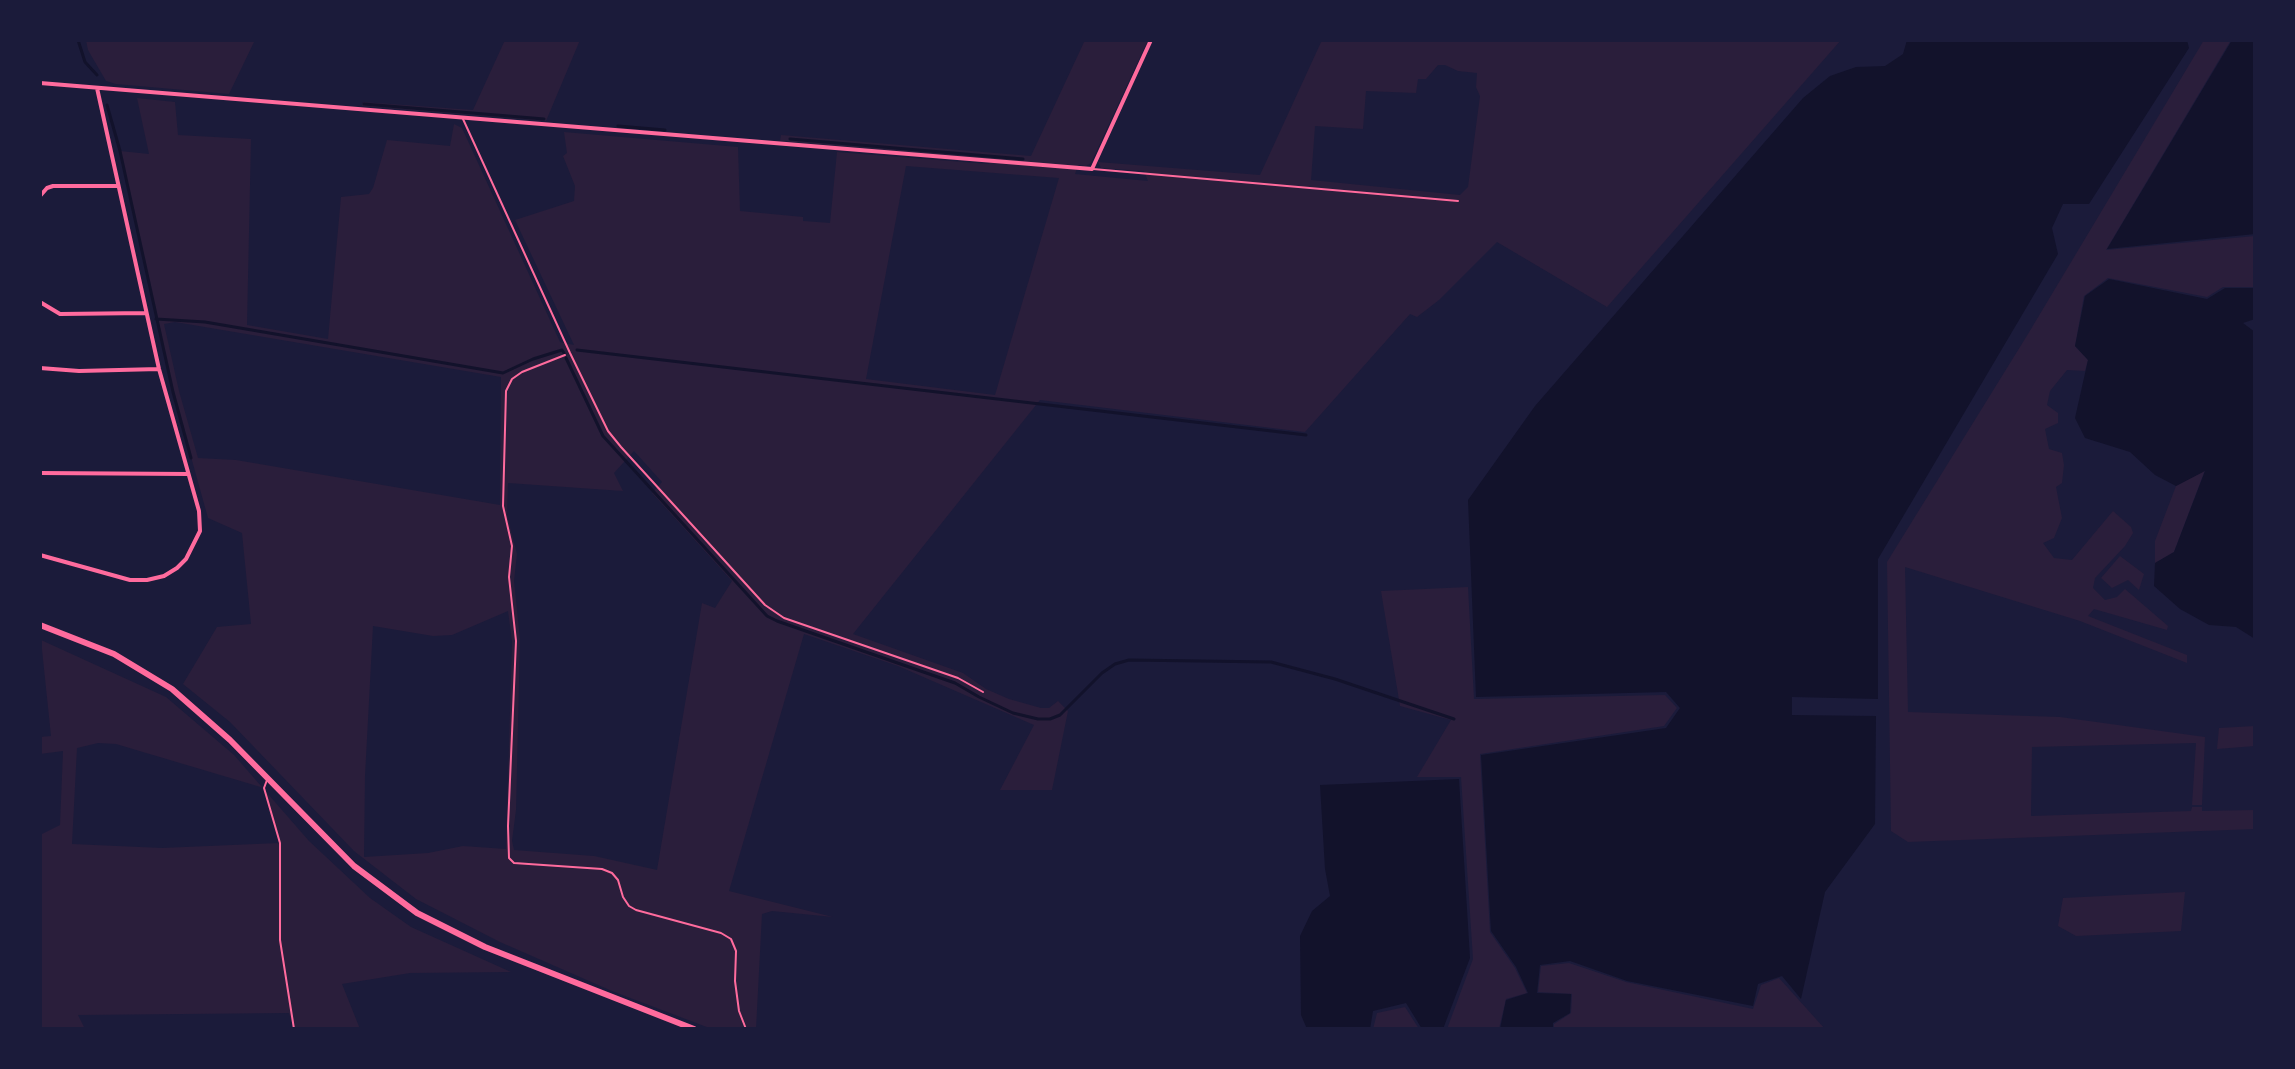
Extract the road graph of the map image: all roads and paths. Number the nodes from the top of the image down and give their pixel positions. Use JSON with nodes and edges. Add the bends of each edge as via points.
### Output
{"nodes":[{"id":1,"x":1151,"y":40,"type":"edge"},
{"id":2,"x":40,"y":83,"type":"edge"},
{"id":3,"x":97,"y":88,"type":"junction"},
{"id":4,"x":462,"y":118,"type":"junction"},
{"id":5,"x":1092,"y":169,"type":"junction"},
{"id":6,"x":118,"y":186,"type":"junction"},
{"id":7,"x":40,"y":196,"type":"edge"},
{"id":8,"x":1458,"y":201,"type":"dead end"},
{"id":9,"x":40,"y":302,"type":"edge"},
{"id":10,"x":146,"y":313,"type":"junction"},
{"id":11,"x":570,"y":353,"type":"junction"},
{"id":12,"x":40,"y":368,"type":"edge"},
{"id":13,"x":159,"y":369,"type":"junction"},
{"id":14,"x":40,"y":473,"type":"edge"},
{"id":15,"x":188,"y":474,"type":"junction"},
{"id":16,"x":40,"y":555,"type":"edge"},
{"id":17,"x":40,"y":625,"type":"edge"},
{"id":18,"x":983,"y":692,"type":"dead end"},
{"id":19,"x":267,"y":778,"type":"junction"},
{"id":20,"x":294,"y":1029,"type":"edge"},
{"id":21,"x":694,"y":1029,"type":"edge"},
{"id":22,"x":746,"y":1029,"type":"edge"}],
"edges":[{"from":1,"to":5,"type":"street"},
{"from":2,"to":3,"type":"street"},
{"from":3,"to":4,"type":"street"},
{"from":3,"to":6,"type":"street"},
{"from":4,"to":5,"type":"street"},
{"from":4,"to":11,"type":"lane"},
{"from":5,"to":8,"type":"lane"},
{"from":6,"to":7,"type":"street","via":[[53,186]]},
{"from":6,"to":10,"type":"street"},
{"from":9,"to":10,"type":"street","via":[[60,314]]},
{"from":10,"to":13,"type":"street"},
{"from":11,"to":18,"type":"lane","via":[[608,431],[765,605],[784,618],[958,678]]},
{"from":11,"to":22,"type":"path","via":[[522,372],[506,391],[503,506],[512,546],[509,570],[516,641],[509,858],[514,863],[602,869],[618,880],[623,897],[636,910],[731,939]]},
{"from":12,"to":13,"type":"street"},
{"from":13,"to":15,"type":"street"},
{"from":14,"to":15,"type":"street"},
{"from":15,"to":16,"type":"street","via":[[200,531],[186,559],[164,576],[130,580]]},
{"from":17,"to":19,"type":"main road","via":[[114,654],[172,689]]},
{"from":19,"to":20,"type":"lane","via":[[264,788],[280,843],[280,940]]},
{"from":19,"to":21,"type":"main road","via":[[354,866],[417,913],[485,947]]}]}
